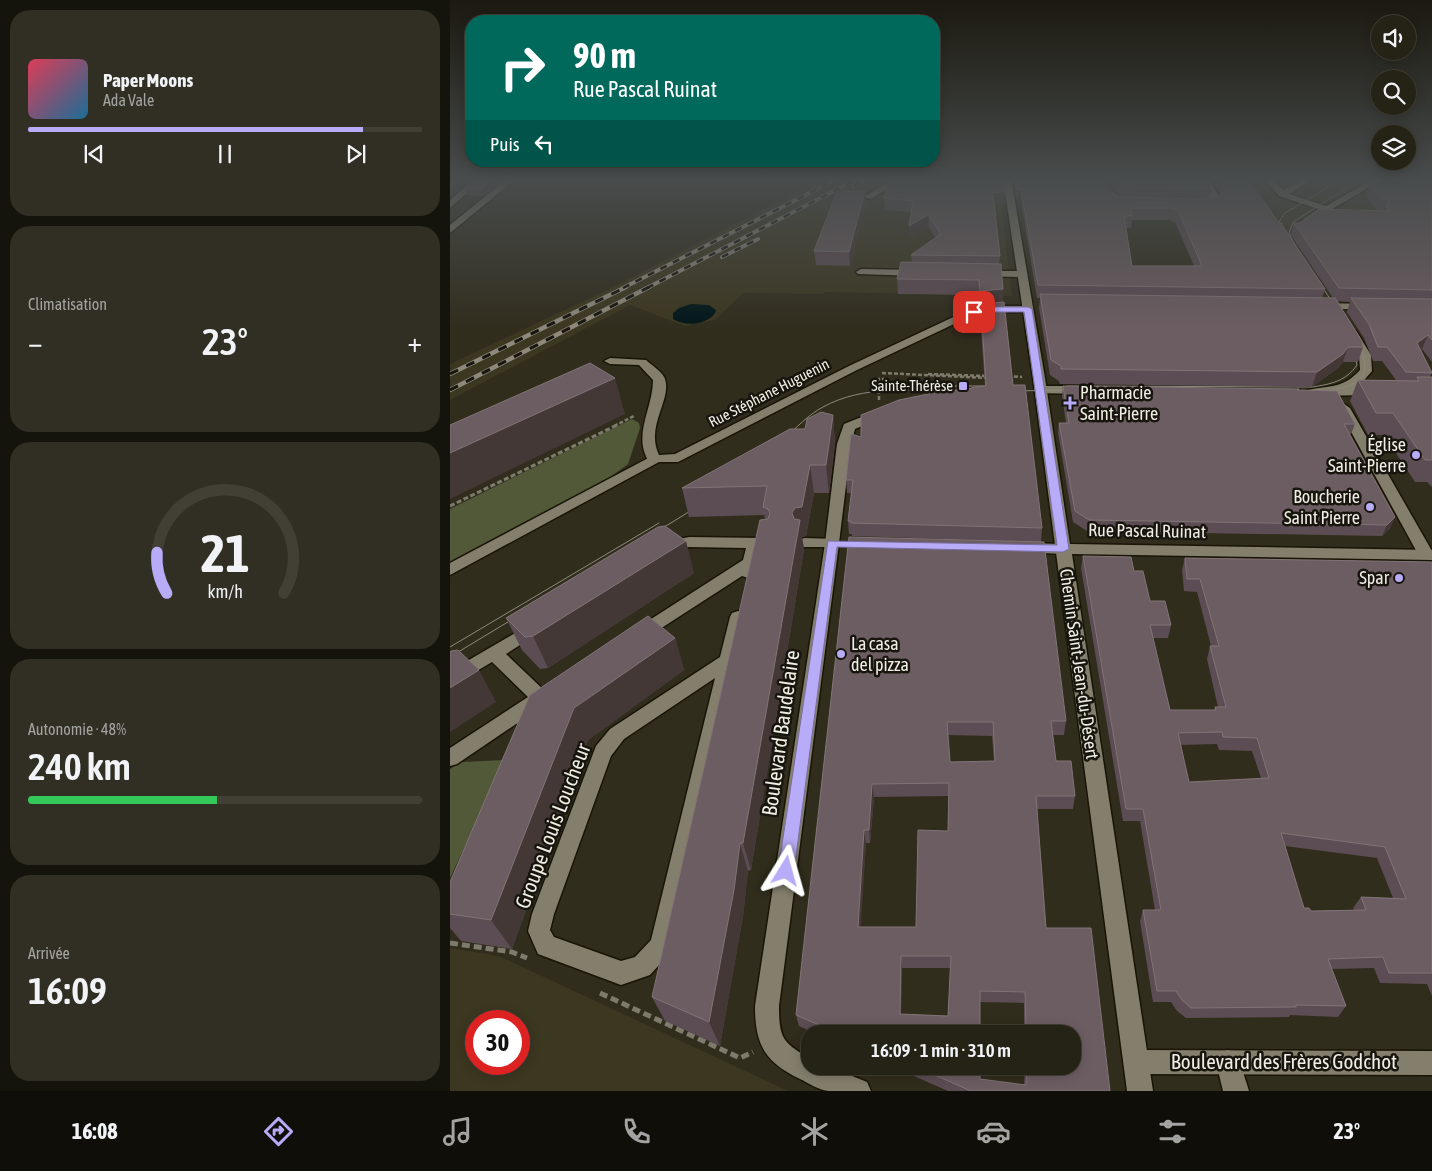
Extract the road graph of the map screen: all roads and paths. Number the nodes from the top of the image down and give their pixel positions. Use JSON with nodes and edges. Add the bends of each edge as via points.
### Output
{"nodes":[{"id":1,"x":1015,"y":229,"type":"edge"},
{"id":2,"x":861,"y":272,"type":"dead end"},
{"id":3,"x":927,"y":273,"type":"edge"},
{"id":4,"x":974,"y":274,"type":"edge"},
{"id":5,"x":1023,"y":274,"type":"junction"},
{"id":6,"x":1031,"y":305,"type":"junction"},
{"id":7,"x":1308,"y":306,"type":"edge"},
{"id":8,"x":1384,"y":307,"type":"edge"},
{"id":9,"x":1336,"y":310,"type":"junction"},
{"id":10,"x":610,"y":361,"type":"dead end"},
{"id":11,"x":853,"y":368,"type":"junction"},
{"id":12,"x":928,"y":374,"type":"junction"},
{"id":13,"x":997,"y":376,"type":"edge"},
{"id":14,"x":1007,"y":376,"type":"edge"},
{"id":15,"x":1017,"y":377,"type":"dead end"},
{"id":16,"x":1002,"y":378,"type":"edge"},
{"id":17,"x":884,"y":379,"type":"dead end"},
{"id":18,"x":992,"y":380,"type":"edge"},
{"id":19,"x":1039,"y":384,"type":"junction"},
{"id":20,"x":1339,"y":390,"type":"junction"},
{"id":21,"x":1090,"y":391,"type":"edge"},
{"id":22,"x":1388,"y":392,"type":"edge"},
{"id":23,"x":1300,"y":393,"type":"edge"},
{"id":24,"x":656,"y":405,"type":"junction"},
{"id":25,"x":884,"y":412,"type":"joint"},
{"id":26,"x":654,"y":459,"type":"junction"},
{"id":27,"x":450,"y":506,"type":"edge"},
{"id":28,"x":805,"y":543,"type":"dead end"},
{"id":29,"x":842,"y":544,"type":"junction"},
{"id":30,"x":1013,"y":548,"type":"edge"},
{"id":31,"x":1063,"y":549,"type":"junction"},
{"id":32,"x":654,"y":553,"type":"edge"},
{"id":33,"x":1429,"y":554,"type":"edge"},
{"id":34,"x":750,"y":563,"type":"junction"},
{"id":35,"x":450,"y":570,"type":"edge"},
{"id":36,"x":545,"y":622,"type":"edge"},
{"id":37,"x":624,"y":644,"type":"edge"},
{"id":38,"x":494,"y":653,"type":"junction"},
{"id":39,"x":728,"y":661,"type":"junction"},
{"id":40,"x":450,"y":680,"type":"edge"},
{"id":41,"x":557,"y":687,"type":"edge"},
{"id":42,"x":540,"y":698,"type":"junction"},
{"id":43,"x":450,"y":758,"type":"edge"},
{"id":44,"x":450,"y":943,"type":"edge"},
{"id":45,"x":530,"y":960,"type":"dead end"},
{"id":46,"x":591,"y":988,"type":"dead end"},
{"id":47,"x":773,"y":1045,"type":"junction"},
{"id":48,"x":1136,"y":1062,"type":"junction"},
{"id":49,"x":1228,"y":1062,"type":"junction"},
{"id":50,"x":1432,"y":1063,"type":"edge"},
{"id":51,"x":858,"y":1091,"type":"edge"},
{"id":52,"x":1140,"y":1091,"type":"edge"},
{"id":53,"x":1236,"y":1091,"type":"edge"}],
"edges":[{"from":1,"to":5,"type":"street","name":"Chemin Saint-Jean-du-Désert"},
{"from":2,"to":3,"type":"street"},
{"from":4,"to":5,"type":"street"},
{"from":5,"to":6,"type":"street","name":"Chemin Saint-Jean-du-Désert"},
{"from":6,"to":11,"type":"street","name":"Rue Stéphane Huguenin","via":[[968,314]]},
{"from":6,"to":19,"type":"street","name":"Chemin Saint-Jean-du-Désert"},
{"from":7,"to":9,"type":"street"},
{"from":8,"to":9,"type":"street"},
{"from":9,"to":20,"type":"street","via":[[1365,355],[1367,364],[1364,375]]},
{"from":10,"to":24,"type":"street","via":[[642,362],[659,379]]},
{"from":11,"to":12,"type":"path","via":[[866,373]]},
{"from":11,"to":26,"type":"street","name":"Rue Stéphane Huguenin","via":[[678,458]]},
{"from":12,"to":13,"type":"path"},
{"from":12,"to":18,"type":"path","via":[[928,377]]},
{"from":14,"to":15,"type":"path"},
{"from":16,"to":19,"type":"path"},
{"from":17,"to":25,"type":"path","via":[[879,379]]},
{"from":19,"to":21,"type":"street"},
{"from":19,"to":31,"type":"street","name":"Chemin Saint-Jean-du-Désert"},
{"from":20,"to":22,"type":"street"},
{"from":20,"to":23,"type":"street"},
{"from":20,"to":33,"type":"street","via":[[1343,405]]},
{"from":24,"to":26,"type":"street","via":[[648,444]]},
{"from":24,"to":27,"type":"path"},
{"from":25,"to":29,"type":"street","name":"Boulevard Baudelaire","via":[[849,427],[844,444]]},
{"from":26,"to":35,"type":"street"},
{"from":28,"to":29,"type":"street"},
{"from":29,"to":47,"type":"street","name":"Boulevard Baudelaire","via":[[767,1006],[767,1026]]},
{"from":30,"to":31,"type":"street","name":"Rue Pascal Ruinat"},
{"from":31,"to":33,"type":"street","name":"Rue Pascal Ruinat"},
{"from":31,"to":48,"type":"street","name":"Chemin Saint-Jean-du-Désert"},
{"from":32,"to":34,"type":"street","name":"Groupe Louis Loucheur","via":[[689,542],[760,543]]},
{"from":34,"to":37,"type":"street"},
{"from":34,"to":39,"type":"street","name":"Groupe Louis Loucheur"},
{"from":36,"to":38,"type":"street"},
{"from":38,"to":40,"type":"street"},
{"from":38,"to":42,"type":"street"},
{"from":39,"to":39,"type":"street","name":"Groupe Louis Loucheur","via":[[617,734],[603,752],[543,914],[539,931],[546,946],[621,972],[642,967],[661,946]]},
{"from":41,"to":42,"type":"street"},
{"from":42,"to":43,"type":"street"},
{"from":44,"to":45,"type":"path","via":[[512,952]]},
{"from":46,"to":47,"type":"path","via":[[740,1058]]},
{"from":47,"to":51,"type":"street","via":[[788,1060]]},
{"from":48,"to":49,"type":"street","name":"Boulevard des Frères Godchot"},
{"from":48,"to":52,"type":"street","name":"Chemin Saint-Jean-du-Désert"},
{"from":49,"to":50,"type":"street","name":"Boulevard des Frères Godchot"},
{"from":49,"to":53,"type":"street"}]}
